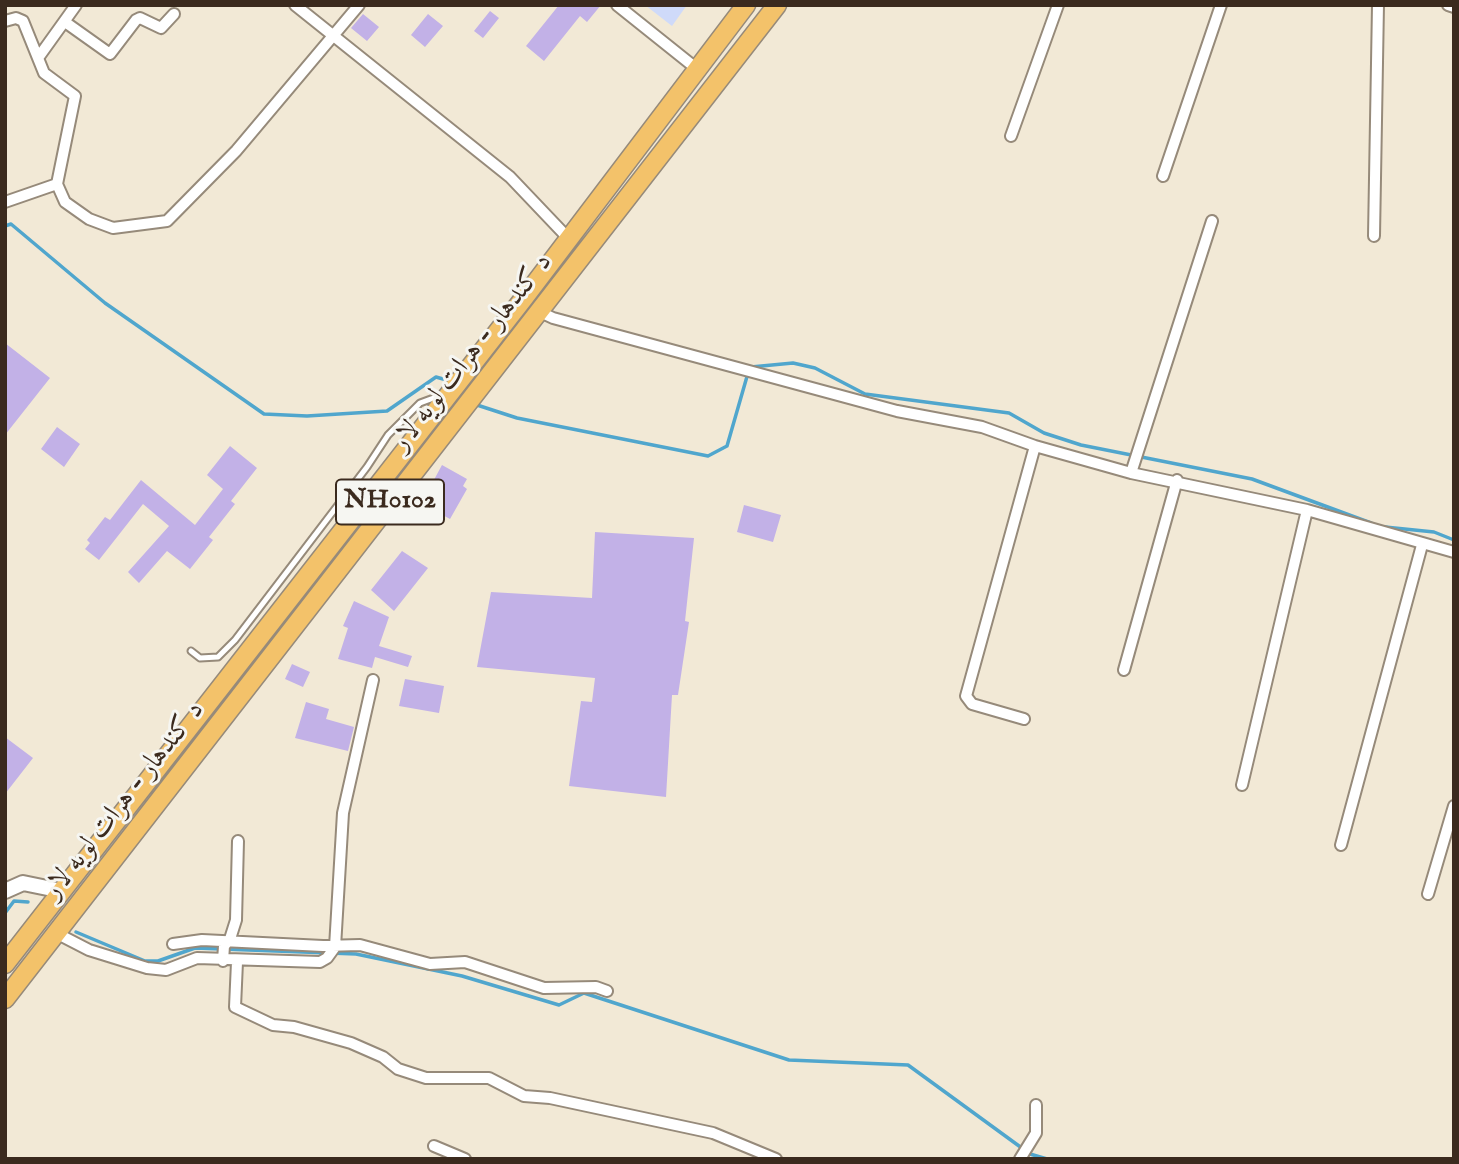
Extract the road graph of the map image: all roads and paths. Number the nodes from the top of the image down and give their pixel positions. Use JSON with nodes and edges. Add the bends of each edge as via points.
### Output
{"nodes":[{"id":1,"x":76,"y":5,"type":"edge"},
{"id":2,"x":295,"y":5,"type":"edge"},
{"id":3,"x":359,"y":5,"type":"edge"},
{"id":4,"x":617,"y":5,"type":"edge"},
{"id":5,"x":777,"y":5,"type":"edge"},
{"id":6,"x":1058,"y":5,"type":"edge"},
{"id":7,"x":1221,"y":5,"type":"edge"},
{"id":8,"x":1378,"y":5,"type":"edge"},
{"id":9,"x":1448,"y":5,"type":"edge"},
{"id":10,"x":745,"y":7,"type":"edge"},
{"id":11,"x":1454,"y":7,"type":"edge"},
{"id":12,"x":174,"y":14,"type":"dead end"},
{"id":13,"x":5,"y":21,"type":"edge"},
{"id":14,"x":65,"y":22,"type":"junction"},
{"id":15,"x":763,"y":22,"type":"junction"},
{"id":16,"x":334,"y":37,"type":"junction"},
{"id":17,"x":38,"y":58,"type":"junction"},
{"id":18,"x":697,"y":69,"type":"junction"},
{"id":19,"x":1011,"y":136,"type":"dead end"},
{"id":20,"x":1163,"y":176,"type":"dead end"},
{"id":21,"x":57,"y":184,"type":"junction"},
{"id":22,"x":5,"y":202,"type":"edge"},
{"id":23,"x":1212,"y":221,"type":"dead end"},
{"id":24,"x":1374,"y":236,"type":"dead end"},
{"id":25,"x":569,"y":239,"type":"junction"},
{"id":26,"x":524,"y":298,"type":"junction"},
{"id":27,"x":538,"y":311,"type":"junction"},
{"id":28,"x":451,"y":392,"type":"junction"},
{"id":29,"x":1035,"y":446,"type":"junction"},
{"id":30,"x":1134,"y":463,"type":"junction"},
{"id":31,"x":1177,"y":481,"type":"junction"},
{"id":32,"x":1307,"y":510,"type":"junction"},
{"id":33,"x":1422,"y":545,"type":"junction"},
{"id":34,"x":1454,"y":552,"type":"edge"},
{"id":35,"x":191,"y":651,"type":"dead end"},
{"id":36,"x":1124,"y":670,"type":"dead end"},
{"id":37,"x":229,"y":676,"type":"junction"},
{"id":38,"x":373,"y":680,"type":"dead end"},
{"id":39,"x":246,"y":688,"type":"junction"},
{"id":40,"x":1024,"y":719,"type":"dead end"},
{"id":41,"x":1242,"y":785,"type":"dead end"},
{"id":42,"x":1454,"y":806,"type":"edge"},
{"id":43,"x":238,"y":841,"type":"dead end"},
{"id":44,"x":1341,"y":845,"type":"dead end"},
{"id":45,"x":5,"y":891,"type":"edge"},
{"id":46,"x":62,"y":891,"type":"junction"},
{"id":47,"x":1428,"y":894,"type":"dead end"},
{"id":48,"x":56,"y":933,"type":"junction"},
{"id":49,"x":173,"y":944,"type":"dead end"},
{"id":50,"x":335,"y":945,"type":"junction"},
{"id":51,"x":225,"y":951,"type":"junction"},
{"id":52,"x":237,"y":962,"type":"junction"},
{"id":53,"x":5,"y":964,"type":"edge"},
{"id":54,"x":607,"y":992,"type":"dead end"},
{"id":55,"x":5,"y":999,"type":"edge"},
{"id":56,"x":1036,"y":1105,"type":"dead end"},
{"id":57,"x":434,"y":1146,"type":"dead end"},
{"id":58,"x":1024,"y":1153,"type":"edge"},
{"id":59,"x":465,"y":1159,"type":"edge"},
{"id":60,"x":776,"y":1159,"type":"edge"}],
"edges":[{"from":1,"to":14,"type":"street"},
{"from":2,"to":16,"type":"street"},
{"from":3,"to":16,"type":"street"},
{"from":4,"to":18,"type":"street"},
{"from":5,"to":15,"type":"highway","name":"د کندهار - هرات لويه لار","number":"NH0102"},
{"from":6,"to":19,"type":"street"},
{"from":7,"to":20,"type":"street"},
{"from":8,"to":24,"type":"street"},
{"from":9,"to":11,"type":"street"},
{"from":10,"to":15,"type":"highway"},
{"from":10,"to":18,"type":"highway","name":"د کندهار - هرات لويه لار","number":"NH0102"},
{"from":12,"to":14,"type":"street","via":[[161,28],[136,20],[110,54]]},
{"from":13,"to":17,"type":"street","via":[[23,21]]},
{"from":14,"to":17,"type":"street"},
{"from":15,"to":27,"type":"highway","name":"د کندهار - هرات لويه لار","number":"NH0102"},
{"from":16,"to":21,"type":"street","via":[[236,151],[167,221],[113,228],[89,219],[65,201]]},
{"from":16,"to":25,"type":"street","via":[[510,177]]},
{"from":17,"to":21,"type":"street","via":[[44,73],[75,96]]},
{"from":18,"to":25,"type":"highway","name":"د کندهار - هرات لويه لار","number":"NH0102"},
{"from":21,"to":22,"type":"street"},
{"from":23,"to":30,"type":"street"},
{"from":25,"to":26,"type":"highway","name":"د کندهار - هرات لويه لار","number":"NH0102"},
{"from":26,"to":27,"type":"highway"},
{"from":26,"to":28,"type":"highway","name":"د کندهار - هرات لويه لار","number":"NH0102"},
{"from":27,"to":29,"type":"street","via":[[897,411],[982,427]]},
{"from":27,"to":39,"type":"highway","name":"د کندهار - هرات لويه لار","number":"NH0102"},
{"from":28,"to":35,"type":"lane","via":[[420,403],[388,435],[236,640],[218,657],[200,658]]},
{"from":28,"to":37,"type":"highway","name":"د کندهار - هرات لويه لار","number":"NH0102"},
{"from":29,"to":30,"type":"street"},
{"from":29,"to":40,"type":"street","via":[[966,696],[972,704]]},
{"from":30,"to":31,"type":"street"},
{"from":31,"to":32,"type":"street"},
{"from":31,"to":36,"type":"street"},
{"from":32,"to":33,"type":"street"},
{"from":32,"to":41,"type":"street"},
{"from":33,"to":34,"type":"street"},
{"from":33,"to":44,"type":"street"},
{"from":37,"to":39,"type":"highway"},
{"from":37,"to":46,"type":"highway","name":"د کندهار - هرات لويه لار","number":"NH0102"},
{"from":38,"to":50,"type":"street","via":[[343,813]]},
{"from":39,"to":48,"type":"highway","name":"د کندهار - هرات لويه لار","number":"NH0102"},
{"from":42,"to":47,"type":"street"},
{"from":43,"to":51,"type":"street","via":[[236,919]]},
{"from":45,"to":46,"type":"street","via":[[23,883]]},
{"from":46,"to":53,"type":"highway","name":"د کندهار - هرات لويه لار","number":"NH0102"},
{"from":48,"to":51,"type":"street","via":[[89,950],[166,970]]},
{"from":48,"to":55,"type":"highway","name":"د کندهار - هرات لويه لار","number":"NH0102"},
{"from":49,"to":51,"type":"street","via":[[202,940]]},
{"from":50,"to":51,"type":"street"},
{"from":50,"to":52,"type":"street","via":[[320,962],[266,958]]},
{"from":50,"to":54,"type":"street","via":[[360,944],[430,964],[465,962],[544,988],[596,987]]},
{"from":51,"to":52,"type":"street"},
{"from":52,"to":60,"type":"street","via":[[235,1007],[273,1026],[351,1043],[398,1069],[426,1078],[489,1078],[524,1096],[713,1133]]},
{"from":56,"to":58,"type":"street","via":[[1036,1133]]},
{"from":57,"to":59,"type":"street"}]}
